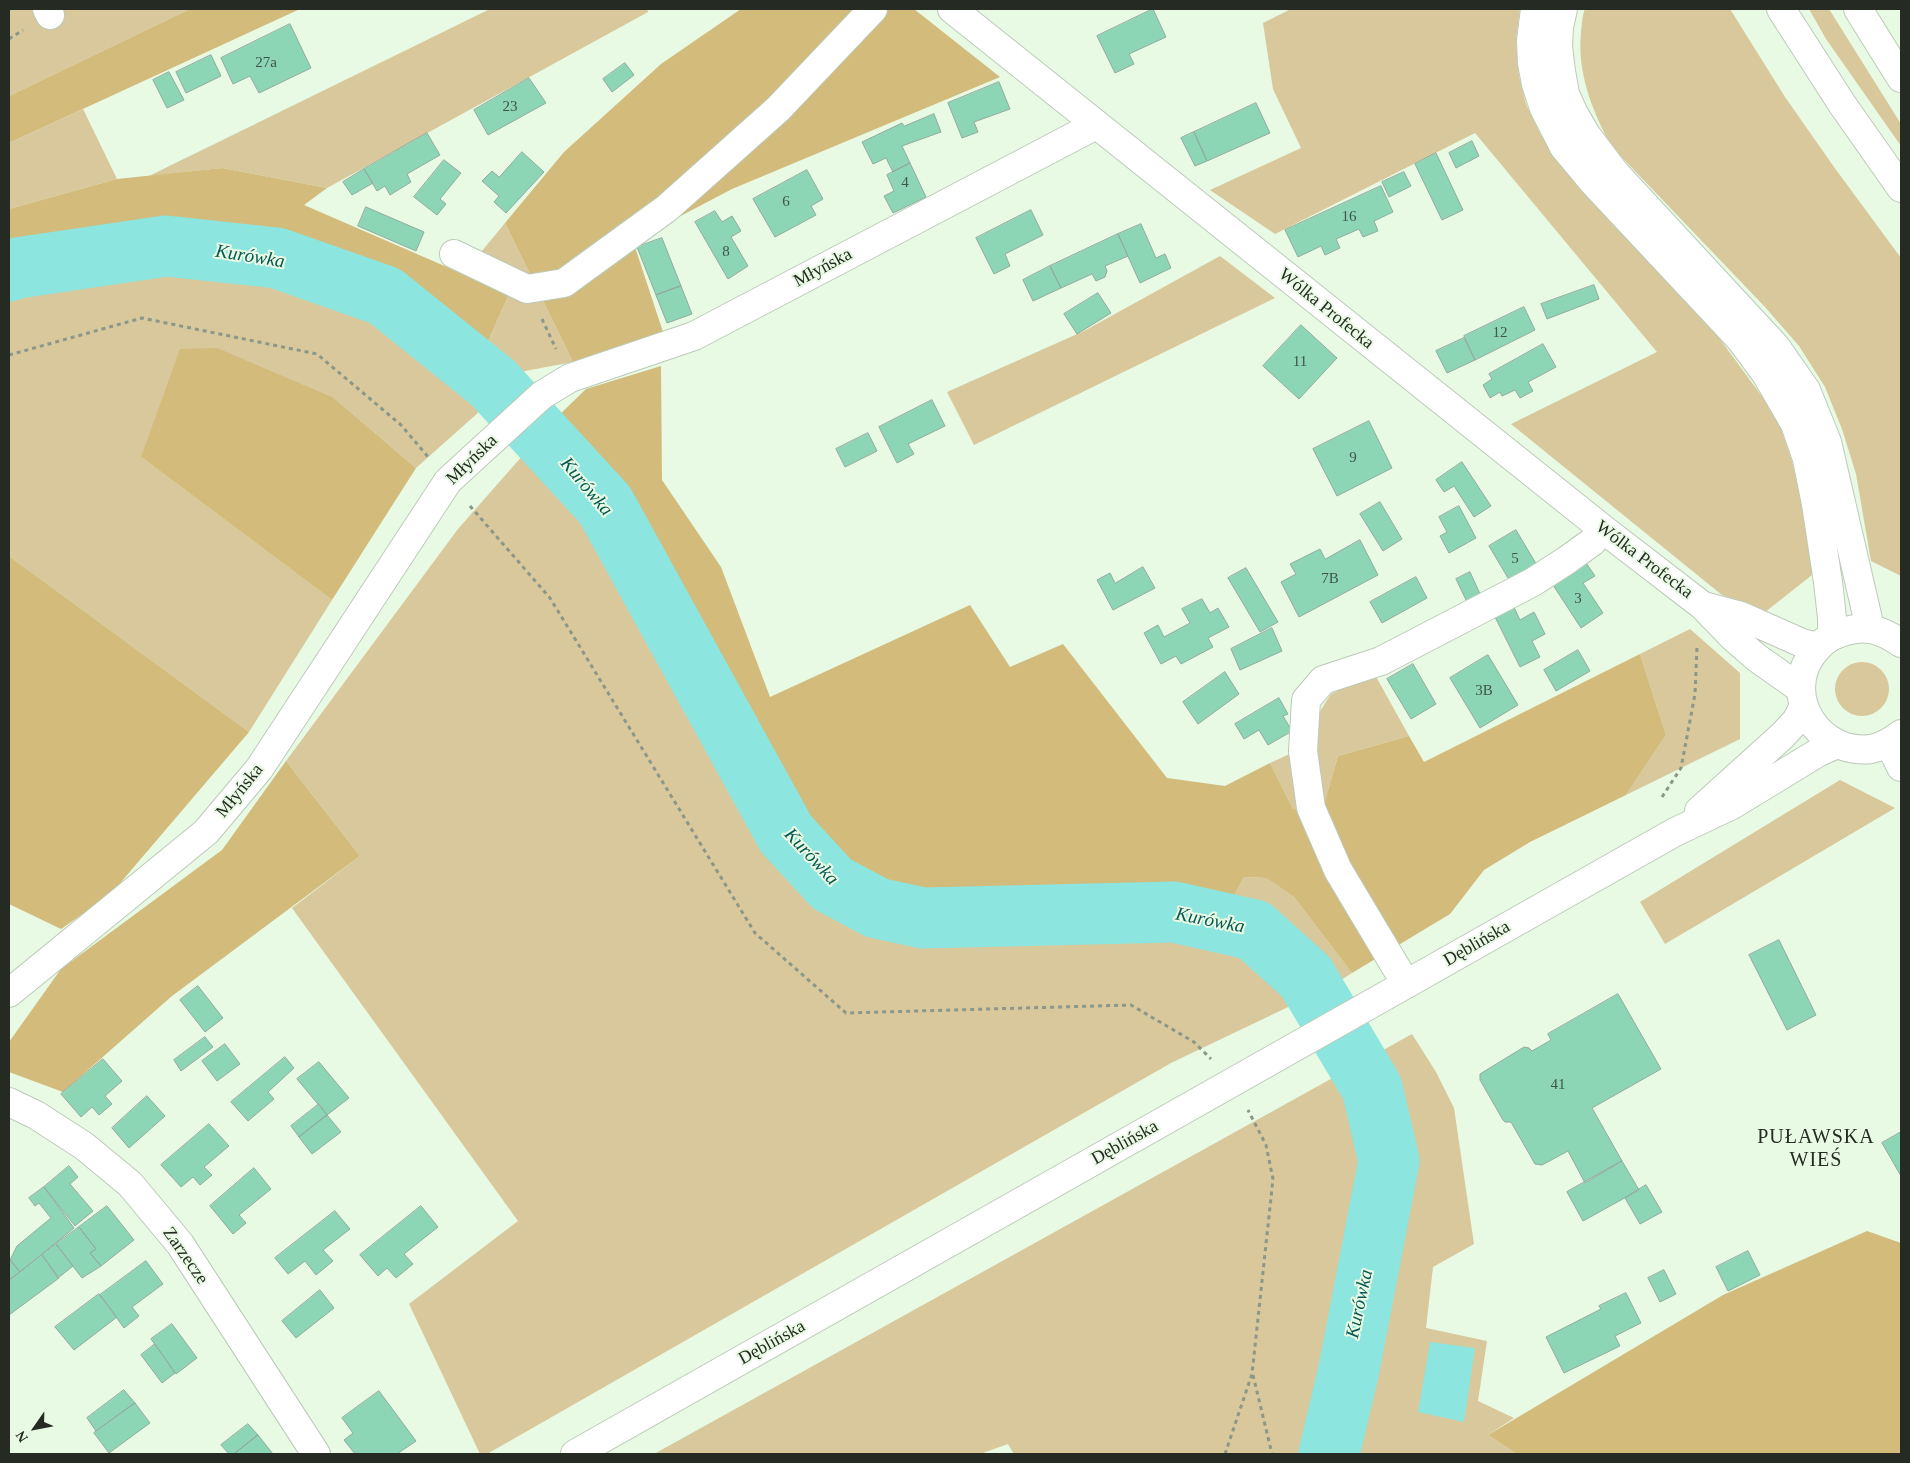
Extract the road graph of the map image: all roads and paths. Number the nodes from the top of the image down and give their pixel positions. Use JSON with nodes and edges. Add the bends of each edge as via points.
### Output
{"nodes":[{"id":1,"x":873,"y":9,"type":"edge"},
{"id":2,"x":952,"y":9,"type":"edge"},
{"id":3,"x":1535,"y":9,"type":"edge"},
{"id":4,"x":1563,"y":9,"type":"edge"},
{"id":5,"x":1858,"y":9,"type":"edge"},
{"id":6,"x":1782,"y":10,"type":"edge"},
{"id":7,"x":1901,"y":78,"type":"edge"},
{"id":8,"x":1096,"y":126,"type":"junction"},
{"id":9,"x":1901,"y":188,"type":"edge"},
{"id":10,"x":454,"y":254,"type":"dead end"},
{"id":11,"x":527,"y":289,"type":"junction"},
{"id":12,"x":9,"y":355,"type":"edge"},
{"id":13,"x":570,"y":378,"type":"junction"},
{"id":14,"x":448,"y":480,"type":"junction"},
{"id":15,"x":1603,"y":529,"type":"junction"},
{"id":16,"x":1703,"y":606,"type":"junction"},
{"id":17,"x":1870,"y":628,"type":"junction"},
{"id":18,"x":1697,"y":638,"type":"dead end"},
{"id":19,"x":1825,"y":641,"type":"junction"},
{"id":20,"x":1901,"y":643,"type":"edge"},
{"id":21,"x":1803,"y":697,"type":"junction"},
{"id":22,"x":1895,"y":739,"type":"edge"},
{"id":23,"x":1837,"y":744,"type":"junction"},
{"id":24,"x":1901,"y":767,"type":"edge"},
{"id":25,"x":1662,"y":797,"type":"dead end"},
{"id":26,"x":1675,"y":832,"type":"junction"},
{"id":27,"x":1399,"y":988,"type":"junction"},
{"id":28,"x":9,"y":993,"type":"edge"},
{"id":29,"x":1234,"y":1082,"type":"junction"},
{"id":30,"x":9,"y":1102,"type":"edge"},
{"id":31,"x":1252,"y":1374,"type":"junction"},
{"id":32,"x":316,"y":1454,"type":"edge"},
{"id":33,"x":575,"y":1454,"type":"edge"},
{"id":34,"x":1225,"y":1454,"type":"edge"},
{"id":35,"x":1272,"y":1454,"type":"edge"}],
"edges":[{"from":1,"to":11,"type":"main road","via":[[778,109],[667,208],[564,283]]},
{"from":2,"to":8,"type":"main road","name":"Wólka Profecka"},
{"from":3,"to":19,"type":"main road","via":[[1532,63],[1544,108],[1564,147],[1741,340],[1766,374],[1795,424],[1807,459],[1828,582],[1832,618]]},
{"from":4,"to":17,"type":"main road","via":[[1558,48],[1565,94],[1587,136],[1616,174],[1776,347],[1816,410],[1827,442]]},
{"from":5,"to":7,"type":"main road"},
{"from":6,"to":9,"type":"main road"},
{"from":8,"to":13,"type":"main road","name":"Młyńska","via":[[694,336]]},
{"from":8,"to":15,"type":"main road","name":"Wólka Profecka"},
{"from":10,"to":11,"type":"main road"},
{"from":11,"to":13,"type":"path"},
{"from":12,"to":14,"type":"path","via":[[142,318],[317,354],[401,424]]},
{"from":13,"to":14,"type":"main road","name":"Młyńska","via":[[542,395]]},
{"from":14,"to":28,"type":"main road","name":"Młyńska","via":[[259,769],[206,832]]},
{"from":14,"to":29,"type":"path","via":[[550,598],[755,934],[846,1013],[1131,1005],[1194,1042]]},
{"from":15,"to":16,"type":"main road","name":"Wólka Profecka"},
{"from":15,"to":27,"type":"main road","via":[[1592,542],[1533,582],[1381,661],[1323,680],[1306,700],[1303,750],[1311,808],[1338,870]]},
{"from":16,"to":19,"type":"main road","name":"Wólka Profecka","via":[[1741,616],[1802,643]]},
{"from":16,"to":21,"type":"main road","name":"Wólka Profecka","via":[[1734,638]]},
{"from":17,"to":19,"type":"main road","via":[[1854,628]]},
{"from":17,"to":20,"type":"main road"},
{"from":18,"to":25,"type":"path","via":[[1695,694],[1681,768]]},
{"from":19,"to":21,"type":"main road","name":"Dęblińska","via":[[1809,659],[1803,674]]},
{"from":21,"to":23,"type":"main road","via":[[1811,722]]},
{"from":21,"to":26,"type":"main road","name":"Dęblińska","via":[[1796,721],[1782,736]]},
{"from":22,"to":23,"type":"main road","via":[[1872,749],[1854,749]]},
{"from":22,"to":24,"type":"main road"},
{"from":23,"to":26,"type":"main road","name":"Dęblińska","via":[[1732,805]]},
{"from":26,"to":27,"type":"main road","name":"Dęblińska"},
{"from":27,"to":29,"type":"main road","name":"Dęblińska"},
{"from":29,"to":31,"type":"path","via":[[1266,1145],[1273,1179]]},
{"from":29,"to":33,"type":"main road","name":"Dęblińska"},
{"from":30,"to":32,"type":"main road","name":"Zarzecze","via":[[84,1146],[130,1184],[180,1244]]},
{"from":31,"to":34,"type":"path"},
{"from":31,"to":35,"type":"path"}]}
